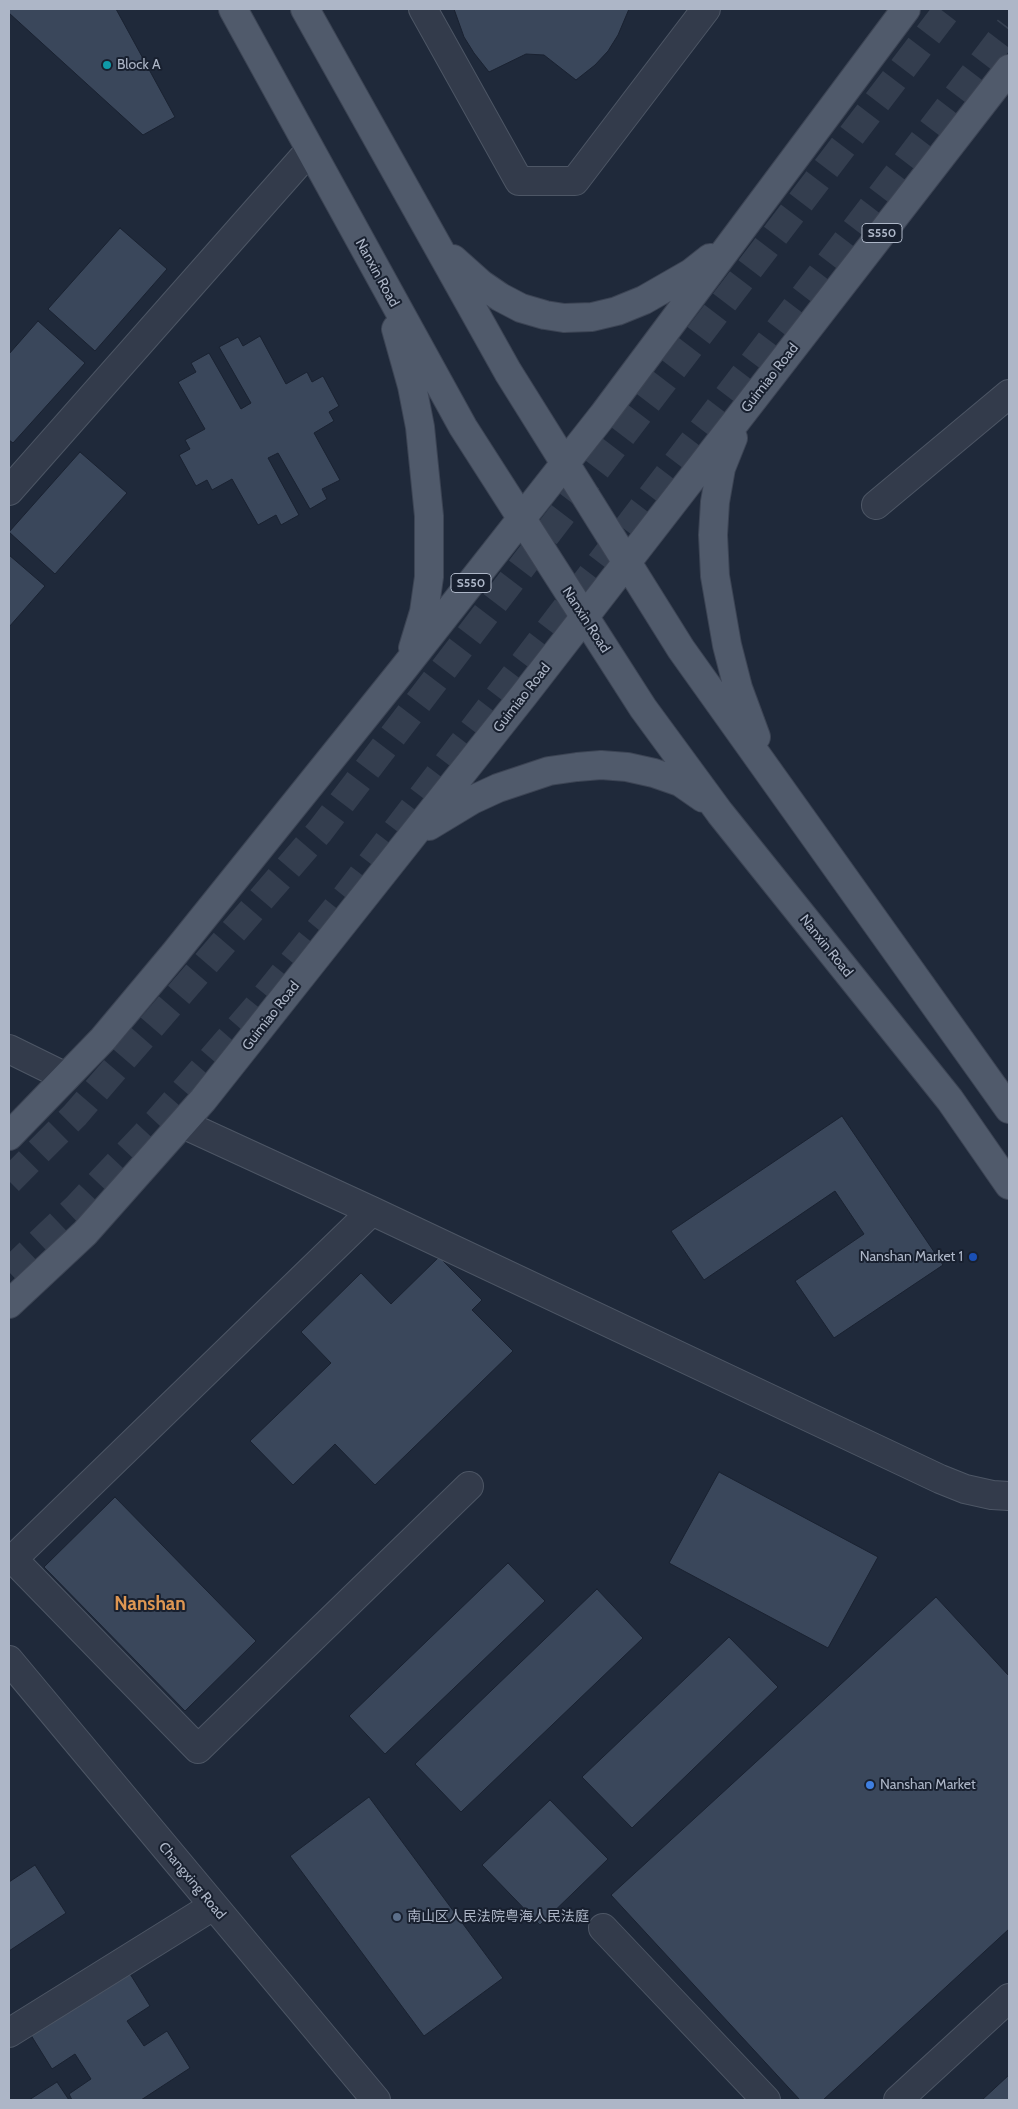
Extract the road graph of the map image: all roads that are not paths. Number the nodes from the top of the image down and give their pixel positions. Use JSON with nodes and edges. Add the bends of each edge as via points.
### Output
{"nodes":[{"id":1,"x":233,"y":9,"type":"edge"},
{"id":2,"x":305,"y":9,"type":"edge"},
{"id":3,"x":423,"y":9,"type":"edge"},
{"id":4,"x":706,"y":9,"type":"edge"},
{"id":5,"x":906,"y":9,"type":"edge"},
{"id":6,"x":1009,"y":69,"type":"edge"},
{"id":7,"x":310,"y":150,"type":"junction"},
{"id":8,"x":743,"y":226,"type":"junction"},
{"id":9,"x":429,"y":230,"type":"junction"},
{"id":10,"x":372,"y":264,"type":"junction"},
{"id":11,"x":1009,"y":394,"type":"edge"},
{"id":12,"x":754,"y":397,"type":"junction"},
{"id":13,"x":565,"y":464,"type":"junction"},
{"id":14,"x":9,"y":491,"type":"edge"},
{"id":15,"x":876,"y":505,"type":"dead end"},
{"id":16,"x":522,"y":519,"type":"junction"},
{"id":17,"x":626,"y":562,"type":"junction"},
{"id":18,"x":584,"y":617,"type":"junction"},
{"id":19,"x":404,"y":668,"type":"junction"},
{"id":20,"x":774,"y":777,"type":"junction"},
{"id":21,"x":720,"y":813,"type":"junction"},
{"id":22,"x":402,"y":850,"type":"junction"},
{"id":23,"x":9,"y":1050,"type":"edge"},
{"id":24,"x":66,"y":1077,"type":"junction"},
{"id":25,"x":1009,"y":1110,"type":"edge"},
{"id":26,"x":183,"y":1124,"type":"junction"},
{"id":27,"x":9,"y":1136,"type":"edge"},
{"id":28,"x":1009,"y":1185,"type":"edge"},
{"id":29,"x":372,"y":1211,"type":"junction"},
{"id":30,"x":9,"y":1304,"type":"edge"},
{"id":31,"x":469,"y":1486,"type":"dead end"},
{"id":32,"x":1009,"y":1496,"type":"edge"},
{"id":33,"x":9,"y":1660,"type":"edge"},
{"id":34,"x":213,"y":1906,"type":"junction"},
{"id":35,"x":603,"y":1928,"type":"dead end"},
{"id":36,"x":1009,"y":1998,"type":"edge"},
{"id":37,"x":9,"y":2033,"type":"edge"},
{"id":38,"x":376,"y":2100,"type":"edge"},
{"id":39,"x":766,"y":2100,"type":"edge"},
{"id":40,"x":898,"y":2100,"type":"edge"}],
"edges":[{"from":1,"to":7,"type":"main road","name":"Nanxin Road"},
{"from":2,"to":9,"type":"main road"},
{"from":3,"to":4,"type":"street","via":[[519,181],[575,181]]},
{"from":5,"to":8,"type":"main road","number":"S550"},
{"from":6,"to":12,"type":"main road","name":"Guimiao Road","number":"S550"},
{"from":7,"to":10,"type":"main road","name":"Nanxin Road"},
{"from":7,"to":14,"type":"street"},
{"from":8,"to":9,"type":"main road","via":[[691,273],[644,300],[592,317],[564,318],[521,308],[500,297],[446,253]]},
{"from":8,"to":13,"type":"main road","number":"S550"},
{"from":9,"to":13,"type":"main road","via":[[508,372]]},
{"from":10,"to":16,"type":"main road","name":"Nanxin Road","via":[[463,428]]},
{"from":10,"to":19,"type":"main road","via":[[402,346],[426,474],[429,577],[424,612]]},
{"from":11,"to":15,"type":"street"},
{"from":12,"to":17,"type":"main road","name":"Guimiao Road","number":"S550"},
{"from":12,"to":20,"type":"main road","via":[[721,468],[713,536],[715,576],[738,688]]},
{"from":13,"to":16,"type":"main road","number":"S550"},
{"from":13,"to":17,"type":"main road"},
{"from":16,"to":18,"type":"main road","name":"Nanxin Road"},
{"from":16,"to":19,"type":"main road","number":"S550"},
{"from":17,"to":18,"type":"main road","name":"Guimiao Road","number":"S550"},
{"from":17,"to":20,"type":"main road","via":[[681,649]]},
{"from":18,"to":21,"type":"main road","name":"Nanxin Road","via":[[643,708]]},
{"from":18,"to":22,"type":"main road","name":"Guimiao Road","number":"S550"},
{"from":19,"to":24,"type":"main road","number":"S550","via":[[175,953],[103,1039]]},
{"from":20,"to":25,"type":"main road"},
{"from":21,"to":22,"type":"main road","via":[[680,782],[654,773],[601,765],[577,767],[523,779],[472,800],[430,826]]},
{"from":21,"to":28,"type":"main road","name":"Nanxin Road","via":[[950,1100]]},
{"from":22,"to":26,"type":"main road","name":"Guimiao Road","number":"S550"},
{"from":23,"to":24,"type":"street"},
{"from":24,"to":27,"type":"main road","number":"S550"},
{"from":26,"to":29,"type":"street"},
{"from":26,"to":30,"type":"main road","name":"Guimiao Road","number":"S550","via":[[85,1234]]},
{"from":29,"to":31,"type":"street","via":[[13,1559],[198,1749]]},
{"from":29,"to":32,"type":"street","via":[[940,1479],[965,1489]]},
{"from":33,"to":34,"type":"street","name":"Changxing Road"},
{"from":34,"to":37,"type":"street"},
{"from":34,"to":38,"type":"street","name":"Changxing Road"},
{"from":35,"to":39,"type":"street"},
{"from":36,"to":40,"type":"street"}]}
